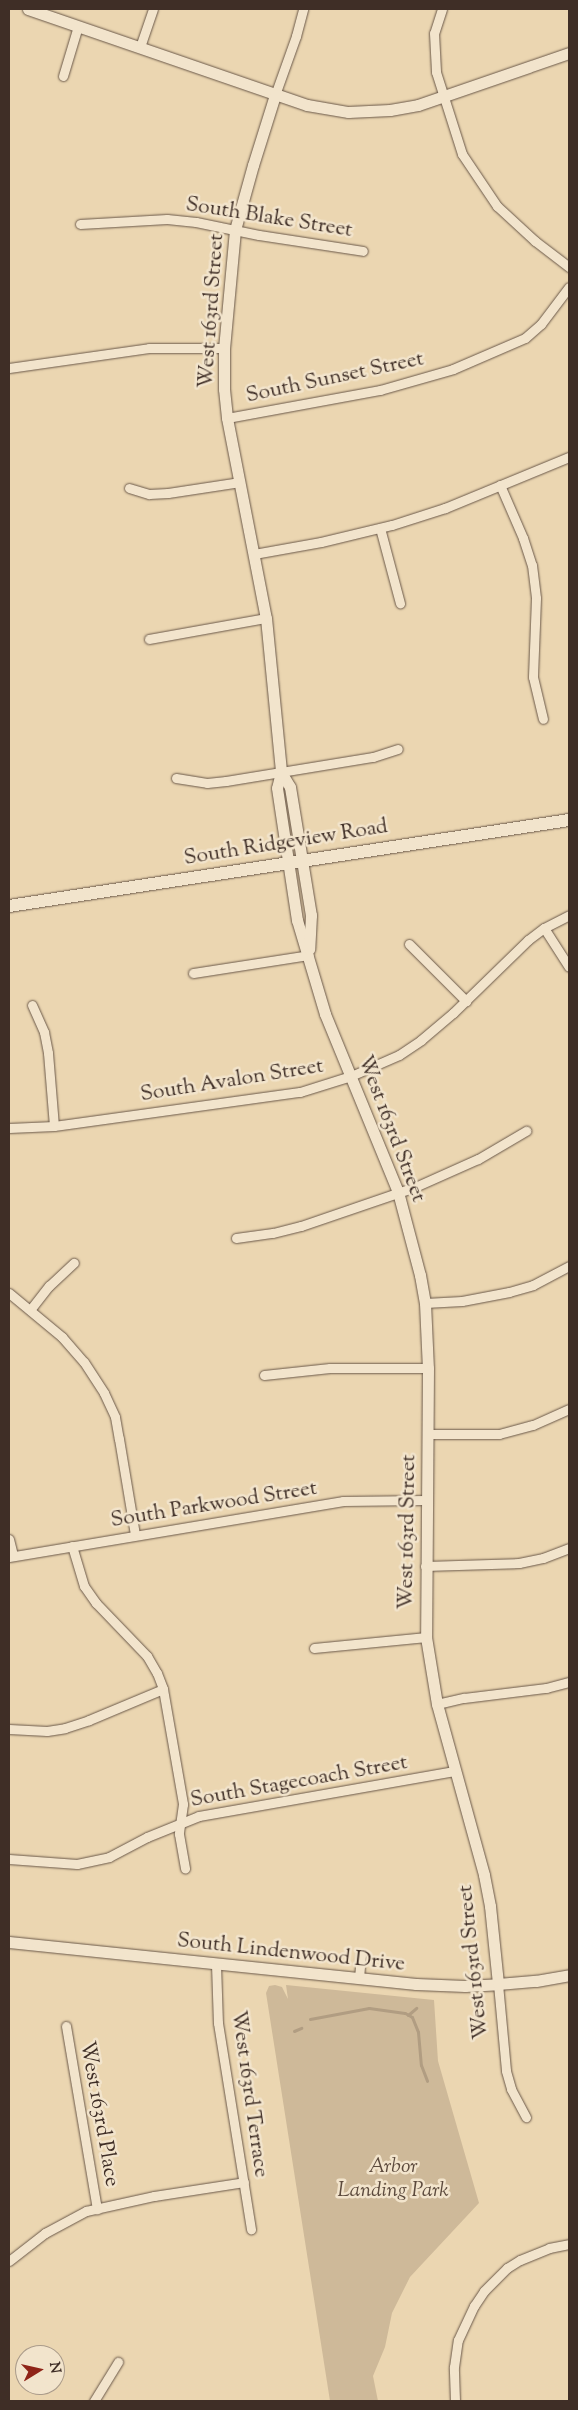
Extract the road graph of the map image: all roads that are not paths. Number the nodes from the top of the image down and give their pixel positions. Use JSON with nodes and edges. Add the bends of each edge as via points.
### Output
{"nodes":[{"id":1,"x":28,"y":9,"type":"edge"},
{"id":2,"x":154,"y":9,"type":"edge"},
{"id":3,"x":303,"y":9,"type":"edge"},
{"id":4,"x":442,"y":9,"type":"edge"},
{"id":5,"x":78,"y":26,"type":"junction"},
{"id":6,"x":140,"y":47,"type":"junction"},
{"id":7,"x":569,"y":53,"type":"edge"},
{"id":8,"x":63,"y":76,"type":"dead end"},
{"id":9,"x":276,"y":95,"type":"junction"},
{"id":10,"x":443,"y":96,"type":"junction"},
{"id":11,"x":80,"y":224,"type":"dead end"},
{"id":12,"x":236,"y":230,"type":"junction"},
{"id":13,"x":363,"y":251,"type":"dead end"},
{"id":14,"x":569,"y":267,"type":"edge"},
{"id":15,"x":569,"y":287,"type":"edge"},
{"id":16,"x":224,"y":348,"type":"junction"},
{"id":17,"x":9,"y":368,"type":"edge"},
{"id":18,"x":227,"y":418,"type":"junction"},
{"id":19,"x":569,"y":457,"type":"edge"},
{"id":20,"x":240,"y":482,"type":"junction"},
{"id":21,"x":500,"y":485,"type":"junction"},
{"id":22,"x":128,"y":488,"type":"dead end"},
{"id":23,"x":380,"y":528,"type":"junction"},
{"id":24,"x":254,"y":554,"type":"junction"},
{"id":25,"x":400,"y":603,"type":"dead end"},
{"id":26,"x":266,"y":618,"type":"junction"},
{"id":27,"x":149,"y":639,"type":"dead end"},
{"id":28,"x":543,"y":719,"type":"dead end"},
{"id":29,"x":398,"y":749,"type":"dead end"},
{"id":30,"x":281,"y":772,"type":"junction"},
{"id":31,"x":176,"y":778,"type":"dead end"},
{"id":32,"x":569,"y":820,"type":"edge"},
{"id":33,"x":302,"y":860,"type":"junction"},
{"id":34,"x":288,"y":862,"type":"junction"},
{"id":35,"x":9,"y":906,"type":"edge"},
{"id":36,"x":569,"y":915,"type":"edge"},
{"id":37,"x":544,"y":928,"type":"junction"},
{"id":38,"x":409,"y":944,"type":"dead end"},
{"id":39,"x":309,"y":955,"type":"junction"},
{"id":40,"x":569,"y":967,"type":"edge"},
{"id":41,"x":193,"y":974,"type":"dead end"},
{"id":42,"x":466,"y":1001,"type":"junction"},
{"id":43,"x":32,"y":1005,"type":"dead end"},
{"id":44,"x":351,"y":1076,"type":"junction"},
{"id":45,"x":54,"y":1126,"type":"junction"},
{"id":46,"x":9,"y":1128,"type":"edge"},
{"id":47,"x":526,"y":1131,"type":"dead end"},
{"id":48,"x":398,"y":1192,"type":"junction"},
{"id":49,"x":236,"y":1238,"type":"dead end"},
{"id":50,"x":74,"y":1263,"type":"dead end"},
{"id":51,"x":569,"y":1266,"type":"edge"},
{"id":52,"x":9,"y":1293,"type":"edge"},
{"id":53,"x":425,"y":1303,"type":"junction"},
{"id":54,"x":30,"y":1310,"type":"junction"},
{"id":55,"x":428,"y":1368,"type":"junction"},
{"id":56,"x":264,"y":1375,"type":"dead end"},
{"id":57,"x":569,"y":1409,"type":"edge"},
{"id":58,"x":428,"y":1434,"type":"junction"},
{"id":59,"x":426,"y":1500,"type":"junction"},
{"id":60,"x":135,"y":1535,"type":"junction"},
{"id":61,"x":9,"y":1539,"type":"edge"},
{"id":62,"x":72,"y":1546,"type":"junction"},
{"id":63,"x":569,"y":1548,"type":"edge"},
{"id":64,"x":11,"y":1556,"type":"edge"},
{"id":65,"x":425,"y":1566,"type":"junction"},
{"id":66,"x":426,"y":1637,"type":"junction"},
{"id":67,"x":314,"y":1648,"type":"dead end"},
{"id":68,"x":569,"y":1682,"type":"edge"},
{"id":69,"x":163,"y":1689,"type":"junction"},
{"id":70,"x":437,"y":1704,"type":"junction"},
{"id":71,"x":9,"y":1730,"type":"edge"},
{"id":72,"x":454,"y":1771,"type":"junction"},
{"id":73,"x":181,"y":1822,"type":"junction"},
{"id":74,"x":9,"y":1859,"type":"edge"},
{"id":75,"x":185,"y":1868,"type":"dead end"},
{"id":76,"x":9,"y":1942,"type":"edge"},
{"id":77,"x":361,"y":1954,"type":"dead end"},
{"id":78,"x":216,"y":1964,"type":"junction"},
{"id":79,"x":569,"y":1975,"type":"edge"},
{"id":80,"x":359,"y":1978,"type":"junction"},
{"id":81,"x":498,"y":1984,"type":"junction"},
{"id":82,"x":66,"y":2026,"type":"dead end"},
{"id":83,"x":526,"y":2117,"type":"dead end"},
{"id":84,"x":244,"y":2182,"type":"junction"},
{"id":85,"x":97,"y":2209,"type":"junction"},
{"id":86,"x":251,"y":2228,"type":"dead end"},
{"id":87,"x":569,"y":2244,"type":"edge"},
{"id":88,"x":9,"y":2261,"type":"edge"},
{"id":89,"x":118,"y":2362,"type":"dead end"},
{"id":90,"x":94,"y":2401,"type":"edge"},
{"id":91,"x":455,"y":2401,"type":"edge"}],
"edges":[{"from":1,"to":5,"type":"street"},
{"from":2,"to":6,"type":"street"},
{"from":3,"to":9,"type":"street","name":"West 163rd Street"},
{"from":4,"to":10,"type":"street","via":[[433,45]]},
{"from":5,"to":6,"type":"street"},
{"from":5,"to":8,"type":"street"},
{"from":6,"to":9,"type":"street"},
{"from":7,"to":10,"type":"street"},
{"from":9,"to":10,"type":"street","via":[[322,109],[364,112],[418,105]]},
{"from":9,"to":12,"type":"street","name":"West 163rd Street"},
{"from":10,"to":14,"type":"street","via":[[462,154],[497,206]]},
{"from":11,"to":12,"type":"street","name":"South Blake Street","via":[[166,219]]},
{"from":12,"to":13,"type":"street","name":"South Blake Street"},
{"from":12,"to":16,"type":"street","name":"West 163rd Street"},
{"from":15,"to":18,"type":"street","name":"South Sunset Street","via":[[542,324],[525,338],[453,368],[380,390]]},
{"from":16,"to":17,"type":"street","via":[[149,348]]},
{"from":16,"to":18,"type":"street","name":"West 163rd Street"},
{"from":18,"to":20,"type":"street","name":"West 163rd Street"},
{"from":19,"to":21,"type":"street"},
{"from":20,"to":22,"type":"street","via":[[168,493],[149,494]]},
{"from":20,"to":24,"type":"street","name":"West 163rd Street"},
{"from":21,"to":23,"type":"street","via":[[444,508]]},
{"from":21,"to":28,"type":"street","via":[[532,565],[536,598],[533,677]]},
{"from":23,"to":24,"type":"street"},
{"from":23,"to":25,"type":"street"},
{"from":24,"to":26,"type":"street","name":"West 163rd Street"},
{"from":26,"to":27,"type":"street"},
{"from":26,"to":30,"type":"street","name":"West 163rd Street"},
{"from":29,"to":30,"type":"street","via":[[373,757]]},
{"from":30,"to":31,"type":"street","via":[[207,783]]},
{"from":30,"to":33,"type":"street","name":"West 163rd Street","via":[[290,787]]},
{"from":30,"to":34,"type":"street","name":"West 163rd Street","via":[[277,788]]},
{"from":32,"to":33,"type":"main road","name":"South Ridgeview Road"},
{"from":33,"to":34,"type":"main road","name":"South Ridgeview Road"},
{"from":33,"to":39,"type":"street","name":"West 163rd Street","via":[[310,915]]},
{"from":34,"to":35,"type":"main road","name":"South Ridgeview Road"},
{"from":34,"to":39,"type":"street","name":"West 163rd Street","via":[[297,920]]},
{"from":36,"to":37,"type":"street","name":"South Avalon Street"},
{"from":37,"to":40,"type":"street"},
{"from":37,"to":42,"type":"street","name":"South Avalon Street"},
{"from":38,"to":42,"type":"street"},
{"from":39,"to":41,"type":"street"},
{"from":39,"to":44,"type":"street","name":"West 163rd Street","via":[[325,1014]]},
{"from":42,"to":44,"type":"street","name":"South Avalon Street","via":[[438,1027],[399,1055]]},
{"from":43,"to":45,"type":"street","via":[[44,1032],[48,1053]]},
{"from":44,"to":45,"type":"street","name":"South Avalon Street","via":[[300,1092]]},
{"from":44,"to":48,"type":"street","name":"West 163rd Street"},
{"from":45,"to":46,"type":"street","name":"South Avalon Street"},
{"from":47,"to":48,"type":"street","via":[[478,1160]]},
{"from":48,"to":49,"type":"street","via":[[301,1226]]},
{"from":48,"to":53,"type":"street","name":"West 163rd Street","via":[[411,1234]]},
{"from":50,"to":54,"type":"street","via":[[49,1286]]},
{"from":51,"to":53,"type":"street","via":[[533,1285],[509,1292],[462,1301]]},
{"from":52,"to":54,"type":"street"},
{"from":53,"to":55,"type":"street","name":"West 163rd Street"},
{"from":54,"to":60,"type":"street","via":[[73,1349],[104,1393],[120,1439]]},
{"from":55,"to":56,"type":"street","via":[[330,1368]]},
{"from":55,"to":58,"type":"street","name":"West 163rd Street"},
{"from":57,"to":58,"type":"street","via":[[533,1425],[499,1434]]},
{"from":58,"to":59,"type":"street","name":"West 163rd Street"},
{"from":59,"to":60,"type":"street","name":"South Parkwood Street","via":[[343,1501]]},
{"from":59,"to":65,"type":"street","name":"West 163rd Street"},
{"from":60,"to":62,"type":"street","name":"South Parkwood Street"},
{"from":61,"to":64,"type":"street"},
{"from":62,"to":64,"type":"street","name":"South Parkwood Street"},
{"from":62,"to":69,"type":"street","via":[[84,1586],[147,1656]]},
{"from":63,"to":65,"type":"street","via":[[519,1563]]},
{"from":65,"to":66,"type":"street","name":"West 163rd Street"},
{"from":66,"to":67,"type":"street"},
{"from":66,"to":70,"type":"street","name":"West 163rd Street"},
{"from":68,"to":70,"type":"street"},
{"from":69,"to":71,"type":"street","via":[[65,1728]]},
{"from":69,"to":73,"type":"street","via":[[183,1804]]},
{"from":70,"to":72,"type":"street","name":"West 163rd Street"},
{"from":72,"to":73,"type":"street","name":"South Stagecoach Street","via":[[247,1807]]},
{"from":72,"to":81,"type":"street","name":"West 163rd Street","via":[[489,1898]]},
{"from":73,"to":74,"type":"street","name":"South Stagecoach Street","via":[[101,1859],[77,1864]]},
{"from":73,"to":75,"type":"street"},
{"from":76,"to":78,"type":"street","name":"South Lindenwood Drive"},
{"from":77,"to":80,"type":"street"},
{"from":78,"to":80,"type":"street","name":"South Lindenwood Drive"},
{"from":78,"to":84,"type":"street","name":"West 163rd Terrace","via":[[218,2023]]},
{"from":79,"to":81,"type":"street","name":"South Lindenwood Drive"},
{"from":80,"to":81,"type":"street","name":"South Lindenwood Drive","via":[[416,1984]]},
{"from":81,"to":83,"type":"street","name":"West 163rd Street","via":[[506,2071],[511,2089]]},
{"from":82,"to":85,"type":"street","name":"West 163rd Place"},
{"from":84,"to":85,"type":"street"},
{"from":84,"to":86,"type":"street","name":"West 163rd Terrace"},
{"from":85,"to":88,"type":"street","via":[[86,2211],[52,2229]]},
{"from":87,"to":91,"type":"street","via":[[520,2260],[506,2268],[484,2291],[458,2340],[454,2367]]},
{"from":89,"to":90,"type":"street"}]}
